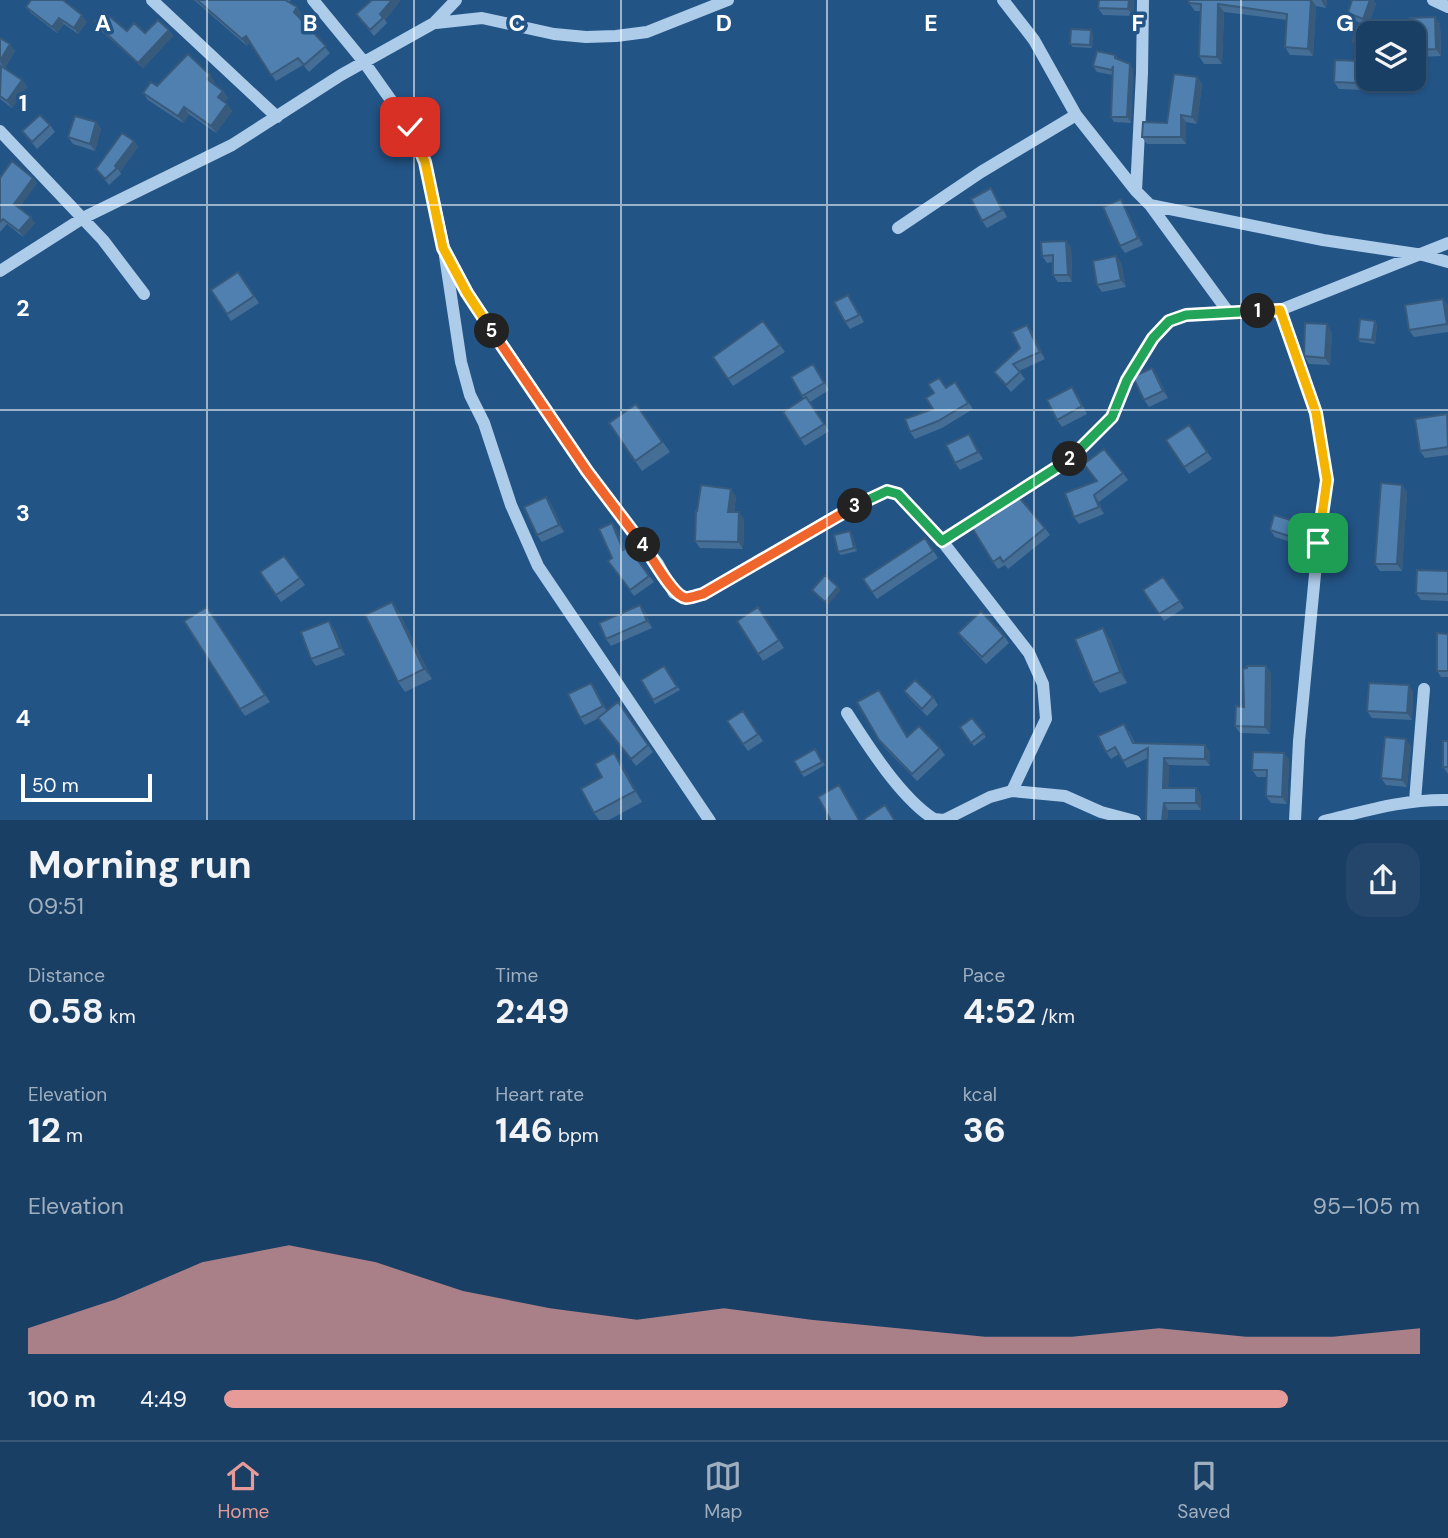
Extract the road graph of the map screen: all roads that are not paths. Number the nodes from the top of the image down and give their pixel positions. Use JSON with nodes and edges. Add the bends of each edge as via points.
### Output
{"nodes":[{"id":1,"x":152,"y":0,"type":"edge"},
{"id":2,"x":313,"y":0,"type":"edge"},
{"id":3,"x":456,"y":0,"type":"edge"},
{"id":4,"x":728,"y":0,"type":"edge"},
{"id":5,"x":1003,"y":0,"type":"edge"},
{"id":6,"x":1143,"y":0,"type":"edge"},
{"id":7,"x":1433,"y":0,"type":"edge"},
{"id":8,"x":1448,"y":7,"type":"edge"},
{"id":9,"x":434,"y":23,"type":"junction"},
{"id":10,"x":364,"y":62,"type":"junction"},
{"id":11,"x":1076,"y":115,"type":"junction"},
{"id":12,"x":276,"y":117,"type":"junction"},
{"id":13,"x":0,"y":131,"type":"edge"},
{"id":14,"x":1136,"y":191,"type":"junction"},
{"id":15,"x":1150,"y":205,"type":"junction"},
{"id":16,"x":83,"y":218,"type":"junction"},
{"id":17,"x":898,"y":228,"type":"dead end"},
{"id":18,"x":1448,"y":243,"type":"edge"},
{"id":19,"x":443,"y":248,"type":"junction"},
{"id":20,"x":1423,"y":255,"type":"junction"},
{"id":21,"x":1448,"y":262,"type":"edge"},
{"id":22,"x":0,"y":271,"type":"edge"},
{"id":23,"x":144,"y":294,"type":"dead end"},
{"id":24,"x":1280,"y":310,"type":"junction"},
{"id":25,"x":1229,"y":313,"type":"junction"},
{"id":26,"x":942,"y":541,"type":"junction"},
{"id":27,"x":1424,"y":689,"type":"dead end"},
{"id":28,"x":847,"y":713,"type":"dead end"},
{"id":29,"x":1012,"y":791,"type":"junction"},
{"id":30,"x":1448,"y":800,"type":"edge"},
{"id":31,"x":1415,"y":801,"type":"junction"},
{"id":32,"x":709,"y":820,"type":"edge"},
{"id":33,"x":1132,"y":820,"type":"edge"},
{"id":34,"x":1295,"y":820,"type":"edge"},
{"id":35,"x":1328,"y":820,"type":"edge"}],
"edges":[{"from":1,"to":12,"type":"street"},
{"from":2,"to":10,"type":"street"},
{"from":3,"to":9,"type":"street"},
{"from":4,"to":9,"type":"street","via":[[647,32],[616,36],[563,35],[482,18]]},
{"from":5,"to":11,"type":"street","via":[[1034,40]]},
{"from":6,"to":14,"type":"street"},
{"from":7,"to":8,"type":"street"},
{"from":9,"to":10,"type":"street"},
{"from":10,"to":12,"type":"street"},
{"from":10,"to":19,"type":"street","via":[[410,127],[425,162]]},
{"from":11,"to":14,"type":"street"},
{"from":11,"to":17,"type":"street"},
{"from":12,"to":16,"type":"street","via":[[232,145]]},
{"from":13,"to":16,"type":"street"},
{"from":14,"to":15,"type":"street"},
{"from":15,"to":20,"type":"street"},
{"from":15,"to":25,"type":"street"},
{"from":16,"to":22,"type":"street"},
{"from":16,"to":23,"type":"street"},
{"from":18,"to":20,"type":"street"},
{"from":19,"to":26,"type":"street","via":[[467,293],[542,406],[658,564],[674,593],[686,598],[703,594],[887,491],[908,501]]},
{"from":19,"to":32,"type":"street","via":[[470,395],[538,566]]},
{"from":20,"to":21,"type":"street"},
{"from":20,"to":24,"type":"street"},
{"from":24,"to":25,"type":"street"},
{"from":24,"to":34,"type":"street","via":[[1316,413],[1327,480]]},
{"from":25,"to":26,"type":"street","via":[[1186,315],[1169,321],[1127,380],[1112,417],[1068,460]]},
{"from":26,"to":29,"type":"street","via":[[1029,653],[1043,684],[1046,719]]},
{"from":27,"to":31,"type":"street"},
{"from":28,"to":29,"type":"street","via":[[903,790],[934,819],[944,820]]},
{"from":29,"to":33,"type":"street","via":[[1065,796]]},
{"from":30,"to":31,"type":"street"},
{"from":31,"to":35,"type":"street"}]}
